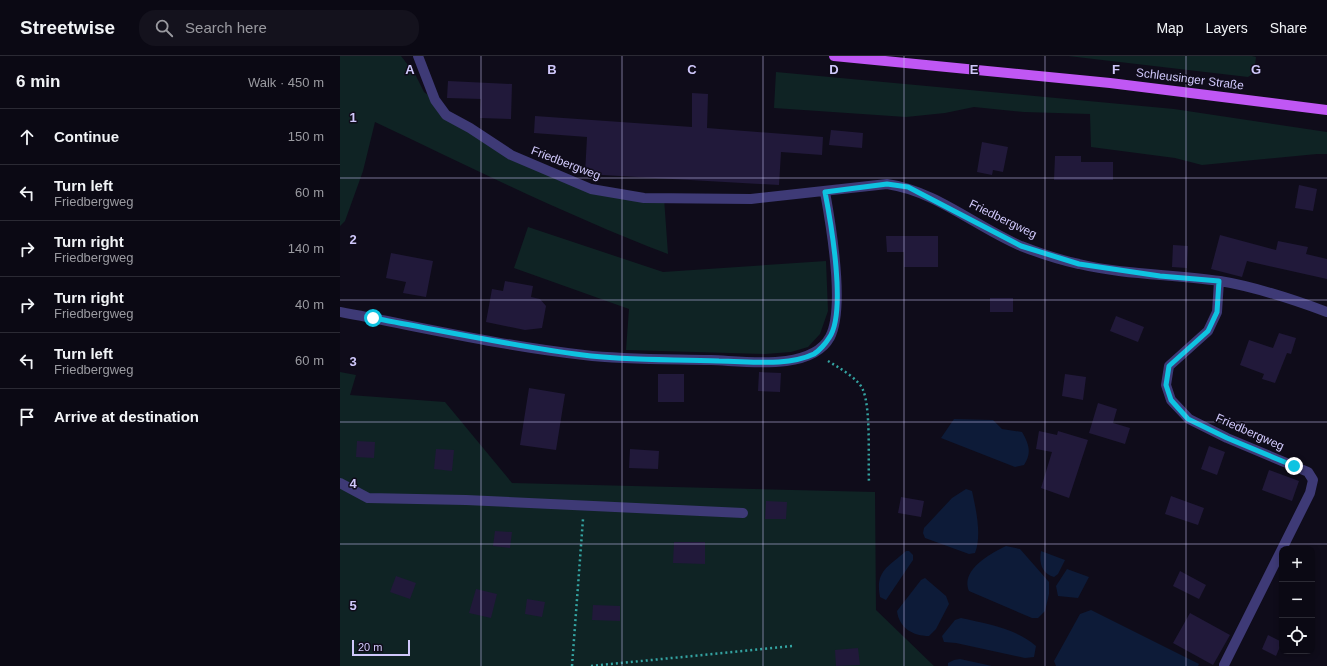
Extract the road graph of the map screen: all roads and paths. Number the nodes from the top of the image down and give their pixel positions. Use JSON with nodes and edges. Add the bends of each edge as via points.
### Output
{"nodes":[{"id":1,"x":418,"y":56,"type":"edge"},
{"id":2,"x":834,"y":56,"type":"edge"},
{"id":3,"x":1327,"y":110,"type":"edge"},
{"id":4,"x":825,"y":192,"type":"junction"},
{"id":5,"x":1219,"y":281,"type":"junction"},
{"id":6,"x":340,"y":312,"type":"edge"},
{"id":7,"x":1327,"y":312,"type":"edge"},
{"id":8,"x":816,"y":353,"type":"junction"},
{"id":9,"x":340,"y":483,"type":"edge"},
{"id":10,"x":869,"y":483,"type":"dead end"},
{"id":11,"x":584,"y":505,"type":"junction"},
{"id":12,"x":743,"y":513,"type":"dead end"},
{"id":13,"x":1284,"y":546,"type":"edge"},
{"id":14,"x":1279,"y":555,"type":"edge"},
{"id":15,"x":793,"y":646,"type":"dead end"},
{"id":16,"x":1224,"y":665,"type":"edge"},
{"id":17,"x":572,"y":666,"type":"edge"},
{"id":18,"x":591,"y":666,"type":"edge"}],
"edges":[{"from":1,"to":4,"type":"street","name":"Friedbergweg","via":[[435,100],[446,115],[511,155],[591,189],[644,198],[751,200]]},
{"from":2,"to":3,"type":"main road","name":"Schleusinger Straße","via":[[1110,83]]},
{"from":4,"to":5,"type":"street","name":"Friedbergweg","via":[[887,184],[908,187],[1021,246],[1079,264],[1160,276]]},
{"from":4,"to":8,"type":"street","via":[[833,238],[837,311],[830,337]]},
{"from":5,"to":7,"type":"street","name":"Friedbergweg","via":[[1280,295]]},
{"from":5,"to":13,"type":"street","name":"Friedbergweg","via":[[1217,312],[1208,331],[1169,366],[1166,385],[1171,400],[1188,419],[1308,472],[1313,480],[1310,493]]},
{"from":6,"to":8,"type":"street","via":[[514,345],[584,355],[767,362],[795,360]]},
{"from":8,"to":10,"type":"path","via":[[848,374],[863,389],[867,408]]},
{"from":9,"to":11,"type":"street","via":[[368,498]]},
{"from":11,"to":12,"type":"street"},
{"from":11,"to":17,"type":"path"},
{"from":14,"to":16,"type":"street","name":"Friedbergweg"},
{"from":15,"to":18,"type":"path"}]}
